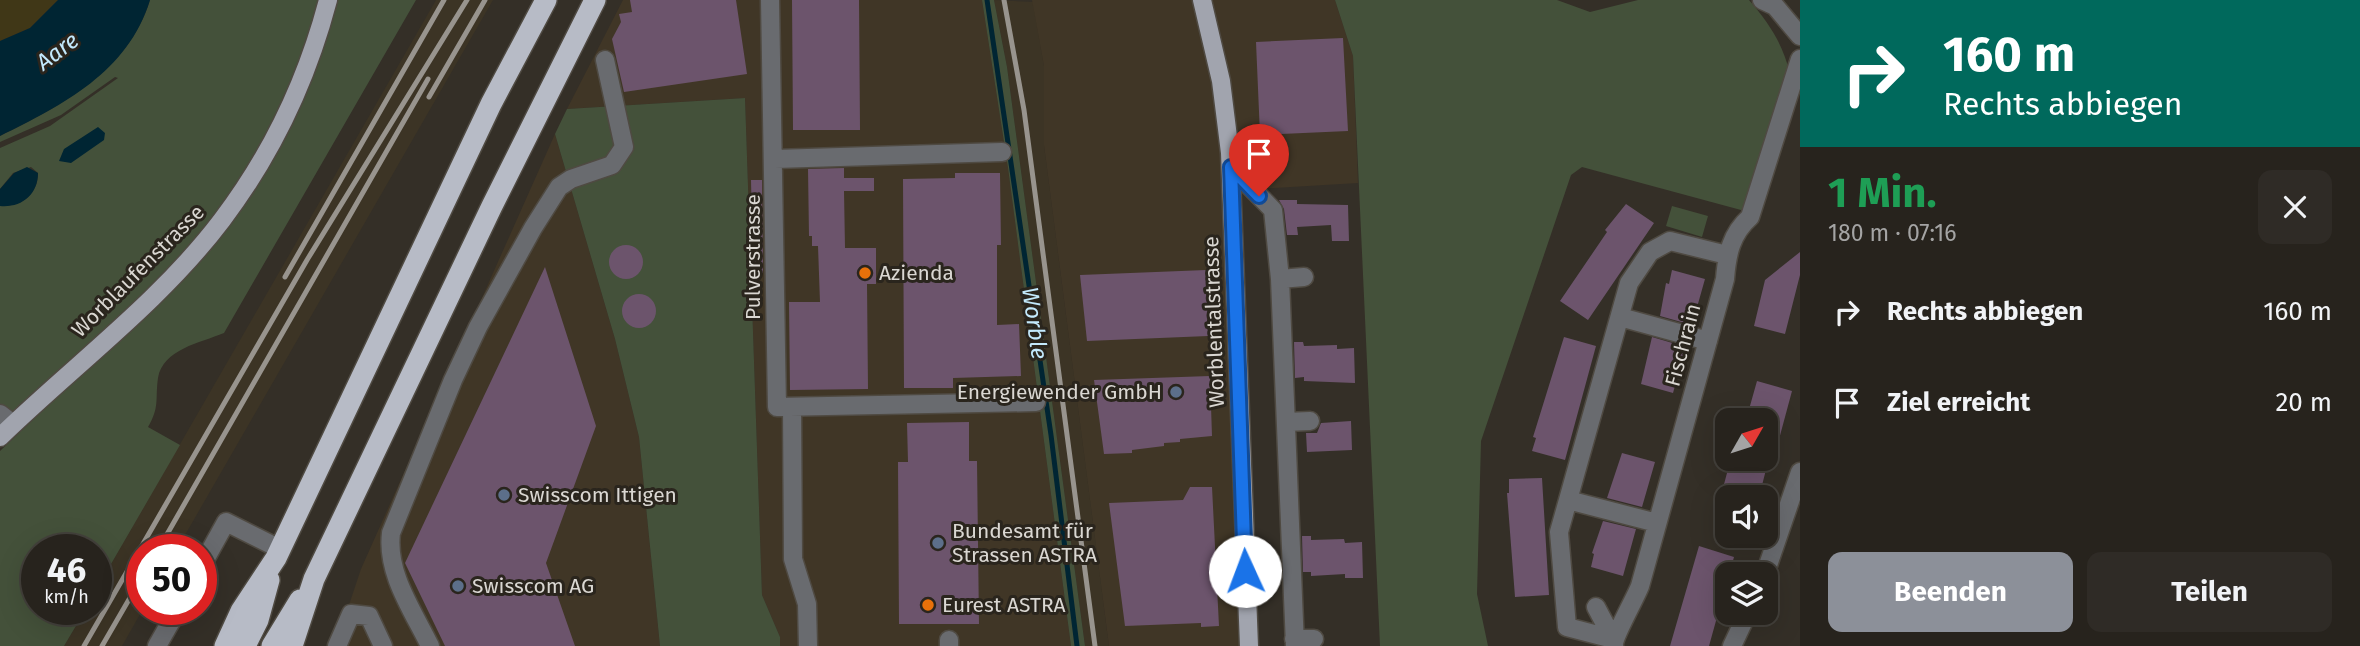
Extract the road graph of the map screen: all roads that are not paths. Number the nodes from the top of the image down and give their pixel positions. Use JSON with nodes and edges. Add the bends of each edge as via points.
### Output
{"nodes":[{"id":1,"x":328,"y":0,"type":"edge"},
{"id":2,"x":546,"y":0,"type":"edge"},
{"id":3,"x":594,"y":0,"type":"edge"},
{"id":4,"x":770,"y":0,"type":"edge"},
{"id":5,"x":1202,"y":0,"type":"edge"},
{"id":6,"x":1762,"y":0,"type":"edge"},
{"id":7,"x":1800,"y":36,"type":"edge"},
{"id":8,"x":1800,"y":59,"type":"edge"},
{"id":9,"x":606,"y":60,"type":"dead end"},
{"id":10,"x":1002,"y":152,"type":"dead end"},
{"id":11,"x":775,"y":159,"type":"junction"},
{"id":12,"x":1231,"y":167,"type":"junction"},
{"id":13,"x":1727,"y":255,"type":"junction"},
{"id":14,"x":1304,"y":277,"type":"dead end"},
{"id":15,"x":1280,"y":279,"type":"junction"},
{"id":16,"x":1620,"y":317,"type":"junction"},
{"id":17,"x":1707,"y":341,"type":"junction"},
{"id":18,"x":1036,"y":402,"type":"dead end"},
{"id":19,"x":792,"y":407,"type":"junction"},
{"id":20,"x":1310,"y":421,"type":"dead end"},
{"id":21,"x":1286,"y":422,"type":"junction"},
{"id":22,"x":4,"y":425,"type":"edge"},
{"id":23,"x":1800,"y":472,"type":"edge"},
{"id":24,"x":1568,"y":500,"type":"junction"},
{"id":25,"x":1657,"y":523,"type":"junction"},
{"id":26,"x":217,"y":538,"type":"edge"},
{"id":27,"x":278,"y":554,"type":"junction"},
{"id":28,"x":1769,"y":562,"type":"edge"},
{"id":29,"x":314,"y":579,"type":"junction"},
{"id":30,"x":1596,"y":607,"type":"dead end"},
{"id":31,"x":169,"y":625,"type":"edge"},
{"id":32,"x":1742,"y":625,"type":"edge"},
{"id":33,"x":1314,"y":639,"type":"dead end"},
{"id":34,"x":1614,"y":642,"type":"edge"},
{"id":35,"x":1294,"y":643,"type":"edge"},
{"id":36,"x":157,"y":646,"type":"edge"},
{"id":37,"x":225,"y":646,"type":"edge"},
{"id":38,"x":245,"y":646,"type":"edge"},
{"id":39,"x":272,"y":646,"type":"edge"},
{"id":40,"x":292,"y":646,"type":"edge"},
{"id":41,"x":337,"y":646,"type":"edge"},
{"id":42,"x":383,"y":646,"type":"edge"},
{"id":43,"x":430,"y":646,"type":"edge"},
{"id":44,"x":808,"y":646,"type":"edge"},
{"id":45,"x":1249,"y":646,"type":"edge"},
{"id":46,"x":1732,"y":646,"type":"edge"}],
"edges":[{"from":1,"to":22,"type":"main road","name":"Worblaufenstrasse","via":[[279,132],[221,221],[153,295]]},
{"from":2,"to":27,"type":"highway","via":[[474,138]]},
{"from":3,"to":29,"type":"highway"},
{"from":4,"to":11,"type":"street","name":"Pulverstrasse"},
{"from":5,"to":12,"type":"main road","name":"Worblentalstrasse","via":[[1222,81]]},
{"from":6,"to":7,"type":"street","via":[[1776,6]]},
{"from":8,"to":13,"type":"street","name":"Fischrain","via":[[1751,217],[1738,228]]},
{"from":9,"to":43,"type":"street","via":[[624,147],[612,164],[559,187],[533,228],[458,369],[391,533],[393,570]]},
{"from":10,"to":11,"type":"street"},
{"from":11,"to":19,"type":"street","name":"Pulverstrasse","via":[[777,407]]},
{"from":12,"to":15,"type":"street","via":[[1273,210]]},
{"from":12,"to":45,"type":"main road","name":"Worblentalstrasse"},
{"from":13,"to":16,"type":"street","via":[[1670,241],[1650,252],[1629,282]]},
{"from":13,"to":17,"type":"street","name":"Fischrain"},
{"from":14,"to":15,"type":"street"},
{"from":15,"to":21,"type":"street"},
{"from":16,"to":17,"type":"street"},
{"from":16,"to":24,"type":"street"},
{"from":17,"to":25,"type":"street","name":"Fischrain"},
{"from":18,"to":19,"type":"street"},
{"from":19,"to":44,"type":"street","via":[[793,559],[807,604]]},
{"from":20,"to":21,"type":"street"},
{"from":21,"to":35,"type":"street"},
{"from":23,"to":28,"type":"street"},
{"from":24,"to":25,"type":"street"},
{"from":24,"to":34,"type":"street","via":[[1559,532],[1567,627]]},
{"from":25,"to":34,"type":"street","name":"Fischrain","via":[[1640,586]]},
{"from":26,"to":27,"type":"street","via":[[226,522]]},
{"from":27,"to":37,"type":"highway","via":[[241,611]]},
{"from":27,"to":38,"type":"highway"},
{"from":29,"to":39,"type":"highway"},
{"from":29,"to":40,"type":"highway"},
{"from":30,"to":34,"type":"street"},
{"from":31,"to":36,"type":"street"},
{"from":32,"to":46,"type":"street"},
{"from":33,"to":35,"type":"street"},
{"from":41,"to":42,"type":"street","via":[[351,614],[369,616]]}]}
